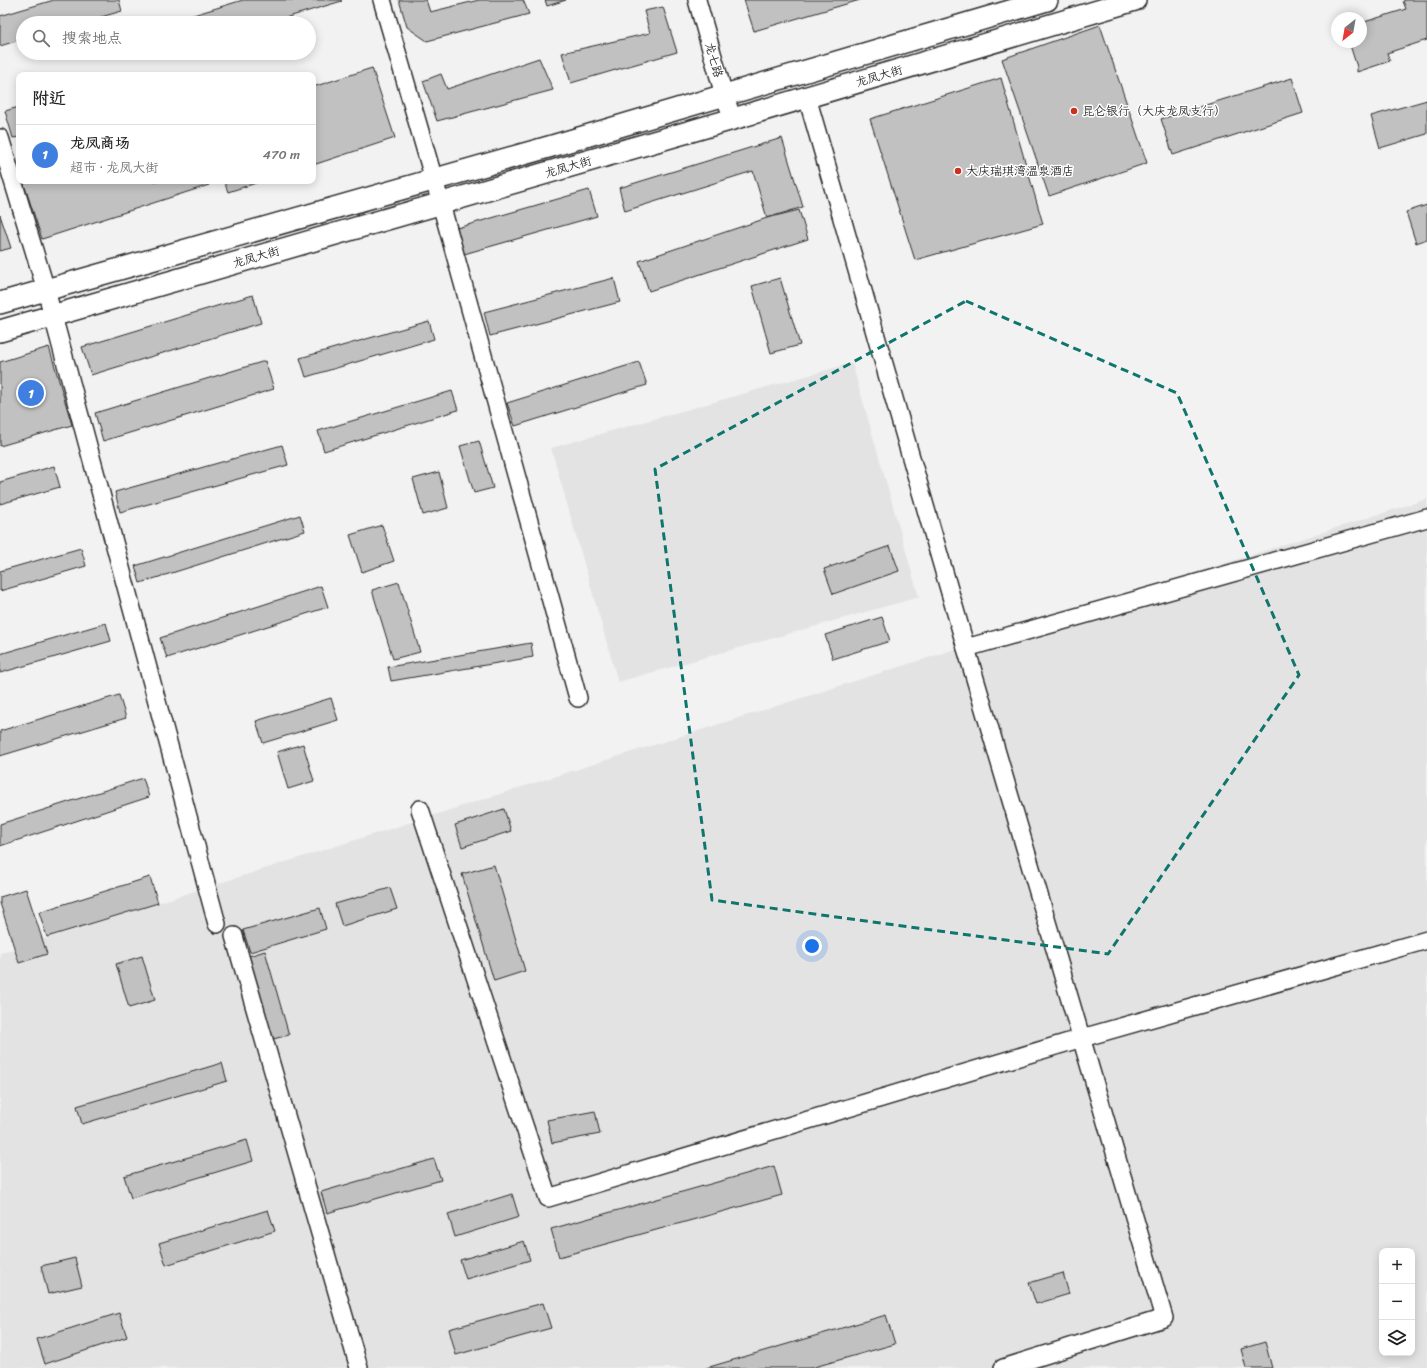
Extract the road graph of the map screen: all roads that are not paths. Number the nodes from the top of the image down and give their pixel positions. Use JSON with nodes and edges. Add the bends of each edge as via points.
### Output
{"nodes":[{"id":1,"x":382,"y":0,"type":"edge"},
{"id":2,"x":697,"y":0,"type":"edge"},
{"id":3,"x":1047,"y":0,"type":"edge"},
{"id":4,"x":1135,"y":0,"type":"edge"},
{"id":5,"x":724,"y":95,"type":"junction"},
{"id":6,"x":807,"y":97,"type":"junction"},
{"id":7,"x":733,"y":119,"type":"junction"},
{"id":8,"x":0,"y":138,"type":"edge"},
{"id":9,"x":433,"y":180,"type":"junction"},
{"id":10,"x":441,"y":204,"type":"junction"},
{"id":11,"x":46,"y":290,"type":"junction"},
{"id":12,"x":0,"y":303,"type":"edge"},
{"id":13,"x":52,"y":316,"type":"junction"},
{"id":14,"x":0,"y":331,"type":"edge"},
{"id":15,"x":1427,"y":518,"type":"edge"},
{"id":16,"x":966,"y":648,"type":"junction"},
{"id":17,"x":578,"y":698,"type":"dead end"},
{"id":18,"x":420,"y":810,"type":"dead end"},
{"id":19,"x":217,"y":924,"type":"dead end"},
{"id":20,"x":234,"y":936,"type":"dead end"},
{"id":21,"x":1427,"y":940,"type":"edge"},
{"id":22,"x":1082,"y":1038,"type":"junction"},
{"id":23,"x":359,"y":1368,"type":"edge"},
{"id":24,"x":1003,"y":1368,"type":"edge"}],
"edges":[{"from":1,"to":9,"type":"street"},
{"from":2,"to":5,"type":"street","name":"龙七路"},
{"from":3,"to":5,"type":"main road","name":"龙凤大街"},
{"from":4,"to":6,"type":"main road","name":"龙凤大街"},
{"from":5,"to":7,"type":"street","name":"龙七路"},
{"from":5,"to":9,"type":"main road","name":"龙凤大街"},
{"from":6,"to":7,"type":"main road","name":"龙凤大街"},
{"from":6,"to":16,"type":"street"},
{"from":7,"to":10,"type":"main road","name":"龙凤大街"},
{"from":8,"to":11,"type":"street"},
{"from":9,"to":10,"type":"street"},
{"from":9,"to":11,"type":"main road","name":"龙凤大街"},
{"from":10,"to":13,"type":"main road","name":"龙凤大街"},
{"from":10,"to":17,"type":"street"},
{"from":11,"to":12,"type":"main road","name":"龙凤大街"},
{"from":11,"to":13,"type":"street"},
{"from":13,"to":14,"type":"main road","name":"龙凤大街"},
{"from":13,"to":19,"type":"street"},
{"from":15,"to":16,"type":"street"},
{"from":16,"to":22,"type":"street"},
{"from":18,"to":22,"type":"street","via":[[548,1198]]},
{"from":20,"to":23,"type":"street"},
{"from":21,"to":22,"type":"street"},
{"from":22,"to":24,"type":"street","via":[[1164,1318]]}]}
